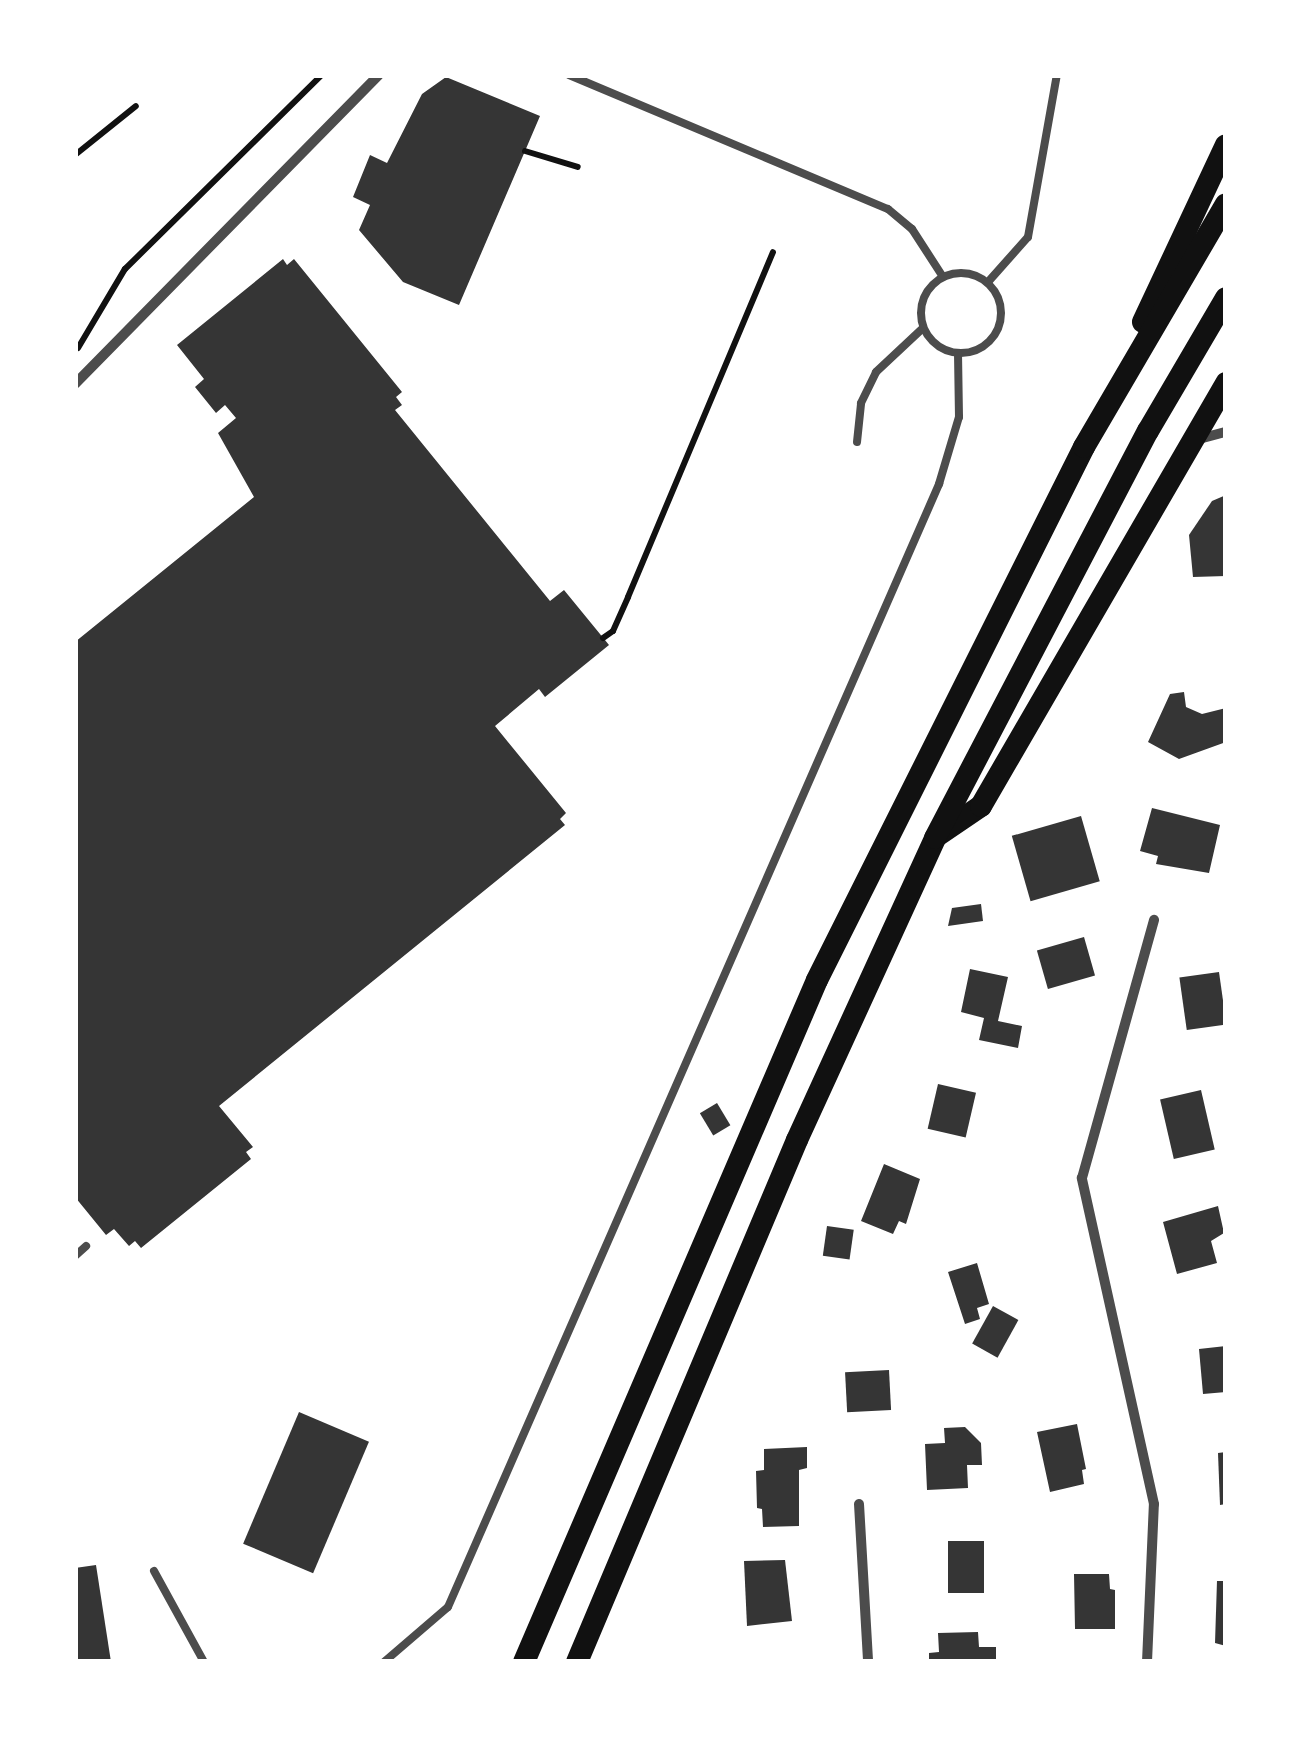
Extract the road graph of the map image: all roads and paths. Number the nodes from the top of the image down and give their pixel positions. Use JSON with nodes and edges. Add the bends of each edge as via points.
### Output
{"nodes":[{"id":1,"x":322,"y":75,"type":"edge"},
{"id":2,"x":379,"y":75,"type":"edge"},
{"id":3,"x":569,"y":75,"type":"edge"},
{"id":4,"x":1057,"y":75,"type":"edge"},
{"id":5,"x":136,"y":106,"type":"dead end"},
{"id":6,"x":1226,"y":145,"type":"edge"},
{"id":7,"x":525,"y":151,"type":"dead end"},
{"id":8,"x":75,"y":155,"type":"edge"},
{"id":9,"x":578,"y":168,"type":"dead end"},
{"id":10,"x":1226,"y":204,"type":"edge"},
{"id":11,"x":774,"y":252,"type":"dead end"},
{"id":12,"x":943,"y":277,"type":"junction"},
{"id":13,"x":988,"y":282,"type":"junction"},
{"id":14,"x":1226,"y":298,"type":"edge"},
{"id":15,"x":924,"y":328,"type":"junction"},
{"id":16,"x":76,"y":347,"type":"edge"},
{"id":17,"x":958,"y":354,"type":"junction"},
{"id":18,"x":1226,"y":383,"type":"edge"},
{"id":19,"x":75,"y":384,"type":"edge"},
{"id":20,"x":1226,"y":432,"type":"edge"},
{"id":21,"x":1193,"y":441,"type":"junction"},
{"id":22,"x":857,"y":442,"type":"dead end"},
{"id":23,"x":1084,"y":447,"type":"junction"},
{"id":24,"x":603,"y":638,"type":"dead end"},
{"id":25,"x":934,"y":838,"type":"junction"},
{"id":26,"x":1154,"y":920,"type":"dead end"},
{"id":27,"x":86,"y":1246,"type":"dead end"},
{"id":28,"x":75,"y":1256,"type":"edge"},
{"id":29,"x":859,"y":1504,"type":"dead end"},
{"id":30,"x":154,"y":1571,"type":"dead end"},
{"id":31,"x":204,"y":1662,"type":"edge"},
{"id":32,"x":384,"y":1662,"type":"edge"},
{"id":33,"x":524,"y":1662,"type":"edge"},
{"id":34,"x":577,"y":1662,"type":"edge"},
{"id":35,"x":868,"y":1662,"type":"edge"},
{"id":36,"x":1147,"y":1662,"type":"edge"}],
"edges":[{"from":1,"to":16,"type":"path","via":[[124,269]]},
{"from":2,"to":19,"type":"street"},
{"from":3,"to":12,"type":"lane","via":[[888,209],[912,229]]},
{"from":4,"to":13,"type":"lane","via":[[1028,237]]},
{"from":5,"to":8,"type":"path"},
{"from":6,"to":23,"type":"main road"},
{"from":7,"to":9,"type":"path"},
{"from":10,"to":23,"type":"main road"},
{"from":11,"to":24,"type":"path","via":[[624,607]]},
{"from":12,"to":13,"type":"lane","via":[[966,273]]},
{"from":12,"to":15,"type":"lane","via":[[923,299]]},
{"from":13,"to":17,"type":"lane","via":[[1000,304],[998,329],[982,348]]},
{"from":14,"to":25,"type":"main road","via":[[1139,448]]},
{"from":15,"to":17,"type":"lane","via":[[940,348]]},
{"from":15,"to":22,"type":"lane","via":[[876,372],[861,402]]},
{"from":17,"to":32,"type":"lane","via":[[959,417],[939,484],[456,1589],[448,1607]]},
{"from":18,"to":21,"type":"main road"},
{"from":20,"to":21,"type":"street"},
{"from":21,"to":25,"type":"main road","via":[[981,806]]},
{"from":23,"to":33,"type":"main road","via":[[817,980]]},
{"from":25,"to":34,"type":"main road","via":[[797,1140]]},
{"from":26,"to":36,"type":"street","via":[[1082,1178],[1154,1504]]},
{"from":27,"to":28,"type":"lane"},
{"from":29,"to":35,"type":"street"},
{"from":30,"to":31,"type":"lane"}]}
